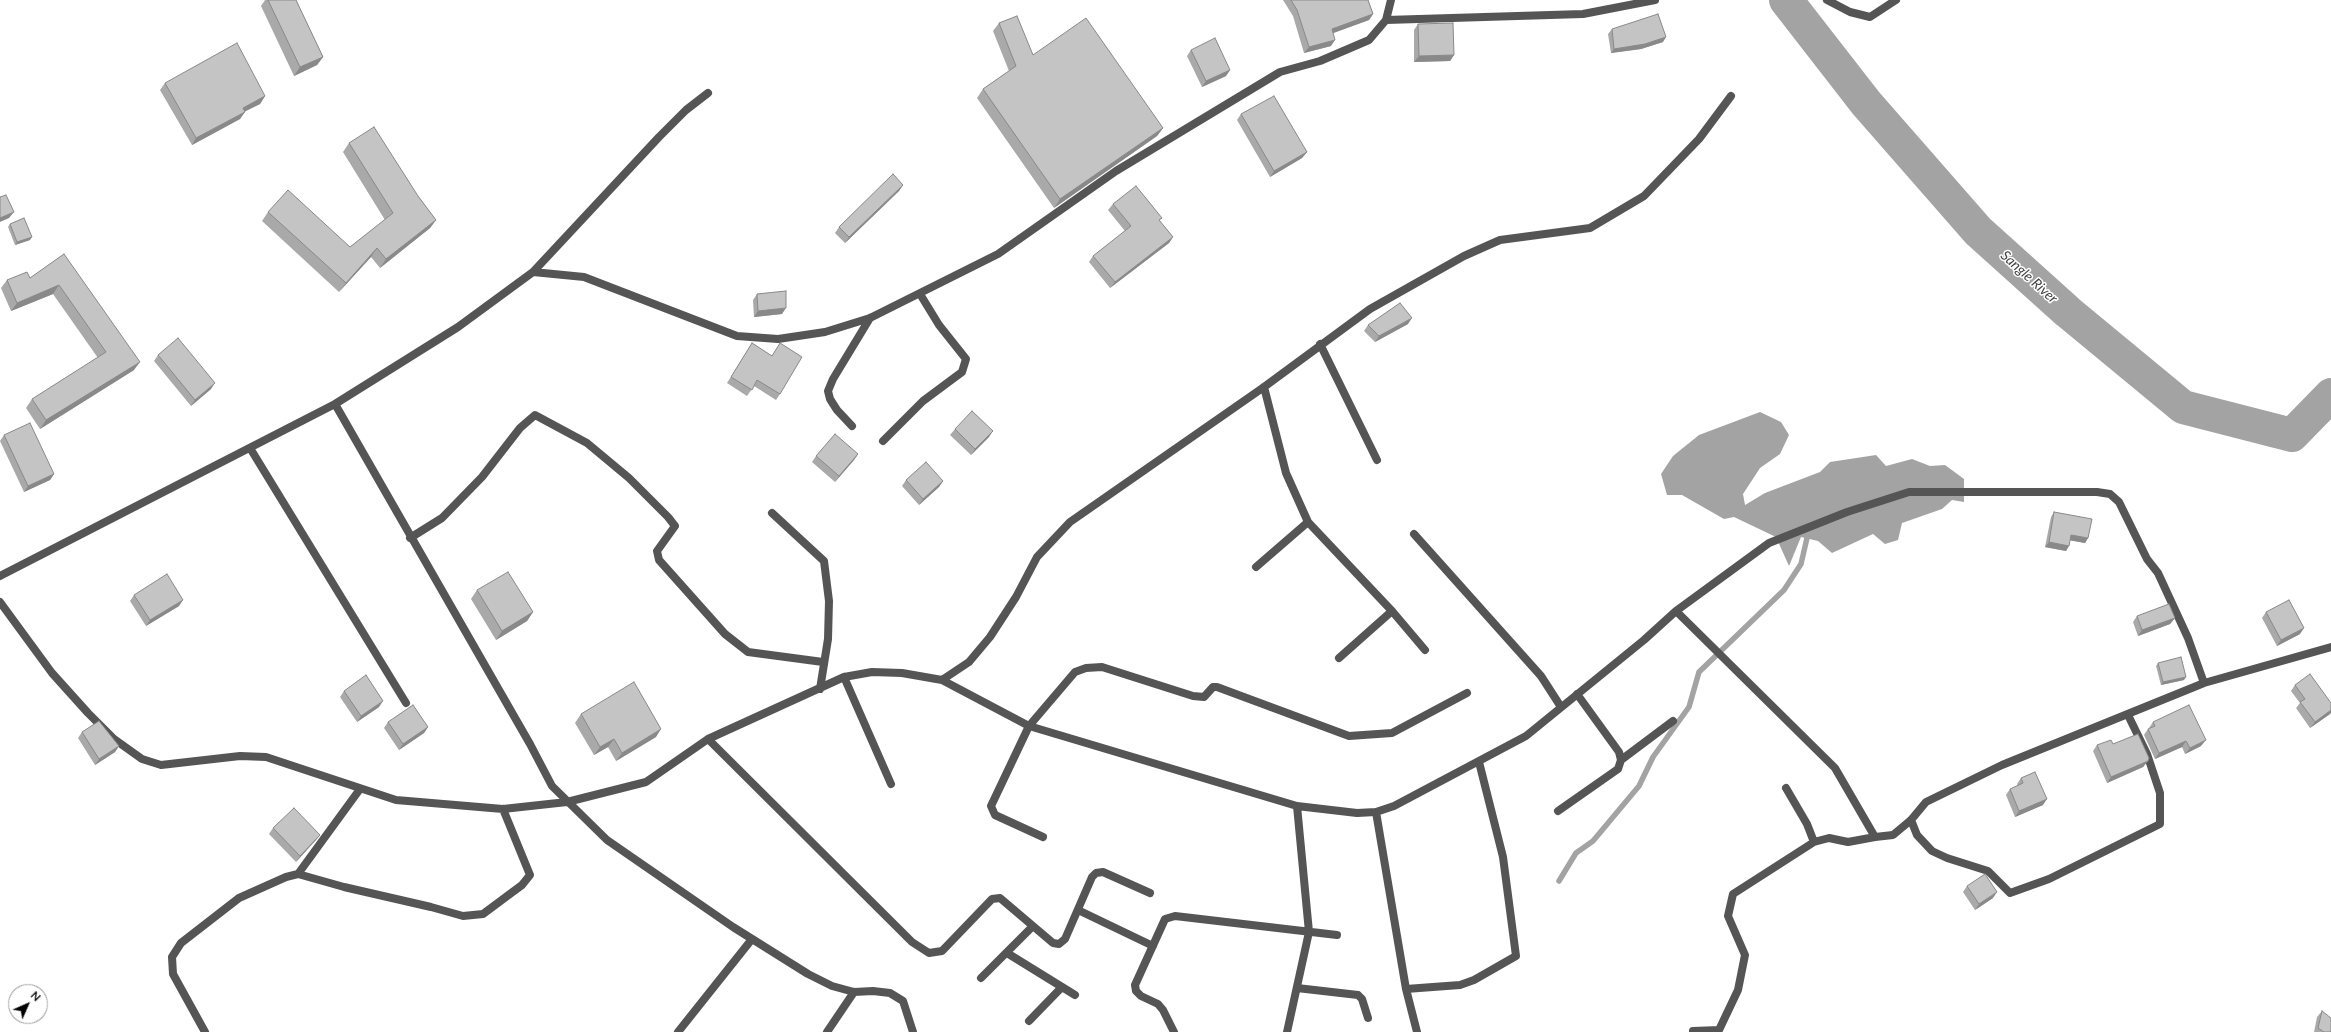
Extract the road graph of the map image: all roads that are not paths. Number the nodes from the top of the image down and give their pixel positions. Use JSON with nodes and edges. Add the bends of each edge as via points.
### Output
{"nodes":[{"id":1,"x":1391,"y":0,"type":"edge"},
{"id":2,"x":1655,"y":0,"type":"edge"},
{"id":3,"x":1828,"y":0,"type":"edge"},
{"id":4,"x":1896,"y":0,"type":"edge"},
{"id":5,"x":1386,"y":20,"type":"junction"},
{"id":6,"x":708,"y":93,"type":"dead end"},
{"id":7,"x":1731,"y":96,"type":"dead end"},
{"id":8,"x":533,"y":272,"type":"junction"},
{"id":9,"x":920,"y":294,"type":"junction"},
{"id":10,"x":870,"y":318,"type":"junction"},
{"id":11,"x":1320,"y":344,"type":"junction"},
{"id":12,"x":1264,"y":386,"type":"junction"},
{"id":13,"x":335,"y":404,"type":"junction"},
{"id":14,"x":852,"y":426,"type":"dead end"},
{"id":15,"x":883,"y":442,"type":"dead end"},
{"id":16,"x":250,"y":448,"type":"junction"},
{"id":17,"x":1377,"y":460,"type":"dead end"},
{"id":18,"x":772,"y":512,"type":"dead end"},
{"id":19,"x":1308,"y":522,"type":"junction"},
{"id":20,"x":1414,"y":534,"type":"dead end"},
{"id":21,"x":410,"y":538,"type":"junction"},
{"id":22,"x":1256,"y":567,"type":"dead end"},
{"id":23,"x":0,"y":576,"type":"edge"},
{"id":24,"x":0,"y":602,"type":"edge"},
{"id":25,"x":1392,"y":611,"type":"junction"},
{"id":26,"x":1676,"y":611,"type":"junction"},
{"id":27,"x":2331,"y":646,"type":"edge"},
{"id":28,"x":1425,"y":650,"type":"dead end"},
{"id":29,"x":1340,"y":658,"type":"dead end"},
{"id":30,"x":823,"y":662,"type":"junction"},
{"id":31,"x":844,"y":677,"type":"junction"},
{"id":32,"x":942,"y":680,"type":"junction"},
{"id":33,"x":2204,"y":683,"type":"junction"},
{"id":34,"x":820,"y":689,"type":"junction"},
{"id":35,"x":1467,"y":693,"type":"dead end"},
{"id":36,"x":1577,"y":694,"type":"junction"},
{"id":37,"x":406,"y":703,"type":"dead end"},
{"id":38,"x":1561,"y":707,"type":"junction"},
{"id":39,"x":2128,"y":715,"type":"junction"},
{"id":40,"x":1674,"y":721,"type":"dead end"},
{"id":41,"x":1029,"y":726,"type":"junction"},
{"id":42,"x":708,"y":738,"type":"junction"},
{"id":43,"x":1621,"y":760,"type":"junction"},
{"id":44,"x":1479,"y":762,"type":"junction"},
{"id":45,"x":891,"y":784,"type":"dead end"},
{"id":46,"x":1786,"y":788,"type":"dead end"},
{"id":47,"x":360,"y":789,"type":"junction"},
{"id":48,"x":567,"y":802,"type":"junction"},
{"id":49,"x":1297,"y":806,"type":"junction"},
{"id":50,"x":503,"y":809,"type":"junction"},
{"id":51,"x":1558,"y":811,"type":"dead end"},
{"id":52,"x":1376,"y":812,"type":"junction"},
{"id":53,"x":1912,"y":820,"type":"junction"},
{"id":54,"x":1043,"y":837,"type":"dead end"},
{"id":55,"x":1875,"y":837,"type":"junction"},
{"id":56,"x":1814,"y":842,"type":"junction"},
{"id":57,"x":298,"y":874,"type":"junction"},
{"id":58,"x":1150,"y":893,"type":"dead end"},
{"id":59,"x":1078,"y":910,"type":"junction"},
{"id":60,"x":1033,"y":926,"type":"junction"},
{"id":61,"x":1309,"y":932,"type":"junction"},
{"id":62,"x":1337,"y":935,"type":"dead end"},
{"id":63,"x":752,"y":939,"type":"junction"},
{"id":64,"x":1153,"y":946,"type":"junction"},
{"id":65,"x":1007,"y":953,"type":"junction"},
{"id":66,"x":981,"y":978,"type":"dead end"},
{"id":67,"x":1061,"y":988,"type":"junction"},
{"id":68,"x":1297,"y":988,"type":"junction"},
{"id":69,"x":1406,"y":989,"type":"junction"},
{"id":70,"x":854,"y":992,"type":"junction"},
{"id":71,"x":1075,"y":995,"type":"dead end"},
{"id":72,"x":1368,"y":1018,"type":"dead end"},
{"id":73,"x":1029,"y":1021,"type":"dead end"},
{"id":74,"x":1693,"y":1031,"type":"dead end"},
{"id":75,"x":205,"y":1032,"type":"edge"},
{"id":76,"x":678,"y":1032,"type":"edge"},
{"id":77,"x":827,"y":1032,"type":"edge"},
{"id":78,"x":913,"y":1032,"type":"edge"},
{"id":79,"x":1174,"y":1032,"type":"edge"},
{"id":80,"x":1287,"y":1032,"type":"edge"},
{"id":81,"x":1417,"y":1032,"type":"edge"}],
"edges":[{"from":1,"to":5,"type":"street"},
{"from":2,"to":5,"type":"street","via":[[1583,14]]},
{"from":3,"to":4,"type":"street","via":[[1850,12],[1870,17]]},
{"from":5,"to":9,"type":"street","via":[[1369,40],[1320,61],[1280,72],[1116,171],[998,254]]},
{"from":6,"to":8,"type":"street","via":[[686,110],[654,142]]},
{"from":7,"to":11,"type":"street","via":[[1699,139],[1644,196],[1590,228],[1500,240],[1464,256],[1370,309]]},
{"from":8,"to":10,"type":"street","via":[[584,277],[737,336],[778,339],[824,332]]},
{"from":8,"to":13,"type":"street","via":[[458,327]]},
{"from":9,"to":10,"type":"street"},
{"from":9,"to":15,"type":"street","via":[[966,359],[962,372],[923,401]]},
{"from":10,"to":14,"type":"street","via":[[828,391],[837,410]]},
{"from":11,"to":12,"type":"street"},
{"from":11,"to":17,"type":"street"},
{"from":12,"to":19,"type":"street","via":[[1286,473]]},
{"from":12,"to":32,"type":"street","via":[[1070,522],[1037,557],[990,638],[969,662]]},
{"from":13,"to":16,"type":"street"},
{"from":13,"to":21,"type":"street"},
{"from":16,"to":23,"type":"street"},
{"from":16,"to":37,"type":"street"},
{"from":18,"to":30,"type":"street","via":[[824,561],[829,601],[828,638]]},
{"from":19,"to":22,"type":"street"},
{"from":19,"to":25,"type":"street"},
{"from":20,"to":38,"type":"street","via":[[1541,676]]},
{"from":21,"to":30,"type":"street","via":[[442,518],[482,477],[520,428],[535,415],[587,443],[629,478],[668,517],[675,526],[657,551],[659,560],[725,634],[748,652]]},
{"from":21,"to":48,"type":"street","via":[[552,786]]},
{"from":24,"to":47,"type":"street","via":[[52,672],[88,713],[114,739],[142,759],[161,765],[240,756],[266,757]]},
{"from":25,"to":28,"type":"street"},
{"from":25,"to":29,"type":"street"},
{"from":26,"to":33,"type":"street","via":[[1769,543],[1801,529],[1909,492],[2097,492],[2110,494],[2119,502],[2147,559],[2158,573],[2188,638]]},
{"from":26,"to":36,"type":"street"},
{"from":26,"to":55,"type":"street","via":[[1835,768]]},
{"from":27,"to":33,"type":"street"},
{"from":30,"to":34,"type":"street"},
{"from":31,"to":32,"type":"street","via":[[872,672],[902,673]]},
{"from":31,"to":34,"type":"street"},
{"from":31,"to":45,"type":"street"},
{"from":32,"to":41,"type":"street"},
{"from":33,"to":39,"type":"street"},
{"from":34,"to":42,"type":"street"},
{"from":35,"to":41,"type":"street","via":[[1392,733],[1349,736],[1217,687],[1213,687],[1204,697],[1193,696],[1102,667],[1086,668],[1075,672]]},
{"from":36,"to":38,"type":"street"},
{"from":36,"to":43,"type":"street","via":[[1619,752]]},
{"from":38,"to":44,"type":"street","via":[[1526,736]]},
{"from":39,"to":53,"type":"street","via":[[2002,765],[1936,796],[1926,802]]},
{"from":39,"to":53,"type":"street","via":[[2147,754],[2160,793],[2160,824],[2049,880],[2010,892],[1988,871],[1932,851],[1917,835]]},
{"from":40,"to":43,"type":"street"},
{"from":41,"to":49,"type":"street"},
{"from":41,"to":54,"type":"street","via":[[991,806],[995,815]]},
{"from":42,"to":48,"type":"street","via":[[646,782]]},
{"from":42,"to":60,"type":"street","via":[[912,942],[929,953],[942,951],[992,899],[1000,898]]},
{"from":43,"to":51,"type":"street","via":[[1618,769]]},
{"from":44,"to":52,"type":"street","via":[[1394,806]]},
{"from":44,"to":69,"type":"street","via":[[1503,857],[1516,956],[1460,985]]},
{"from":46,"to":56,"type":"street","via":[[1807,824]]},
{"from":47,"to":50,"type":"street","via":[[396,800]]},
{"from":47,"to":57,"type":"street"},
{"from":48,"to":50,"type":"street"},
{"from":48,"to":63,"type":"street","via":[[608,840]]},
{"from":49,"to":52,"type":"street","via":[[1357,813]]},
{"from":49,"to":61,"type":"street"},
{"from":50,"to":57,"type":"street","via":[[530,875],[522,885],[483,914],[463,916]]},
{"from":52,"to":69,"type":"street"},
{"from":53,"to":55,"type":"street","via":[[1893,835]]},
{"from":55,"to":56,"type":"street","via":[[1848,842],[1829,838]]},
{"from":56,"to":74,"type":"street","via":[[1732,894],[1728,916],[1745,955],[1738,990],[1719,1030]]},
{"from":57,"to":75,"type":"street","via":[[239,898],[181,942],[172,957],[173,974]]},
{"from":58,"to":59,"type":"street","via":[[1103,872],[1096,873]]},
{"from":59,"to":60,"type":"street","via":[[1065,938],[1059,944],[1053,943]]},
{"from":59,"to":64,"type":"street"},
{"from":60,"to":65,"type":"street"},
{"from":61,"to":62,"type":"street"},
{"from":61,"to":64,"type":"street","via":[[1175,916],[1165,919]]},
{"from":61,"to":68,"type":"street"},
{"from":63,"to":70,"type":"street","via":[[808,974],[832,986]]},
{"from":63,"to":76,"type":"street"},
{"from":64,"to":79,"type":"street","via":[[1134,985],[1141,996],[1158,1004]]},
{"from":65,"to":66,"type":"street"},
{"from":65,"to":67,"type":"street"},
{"from":67,"to":71,"type":"street"},
{"from":67,"to":73,"type":"street"},
{"from":68,"to":72,"type":"street","via":[[1358,995],[1362,999]]},
{"from":68,"to":80,"type":"street"},
{"from":69,"to":81,"type":"street"},
{"from":70,"to":77,"type":"street"},
{"from":70,"to":78,"type":"street","via":[[890,993],[903,1001]]}]}
